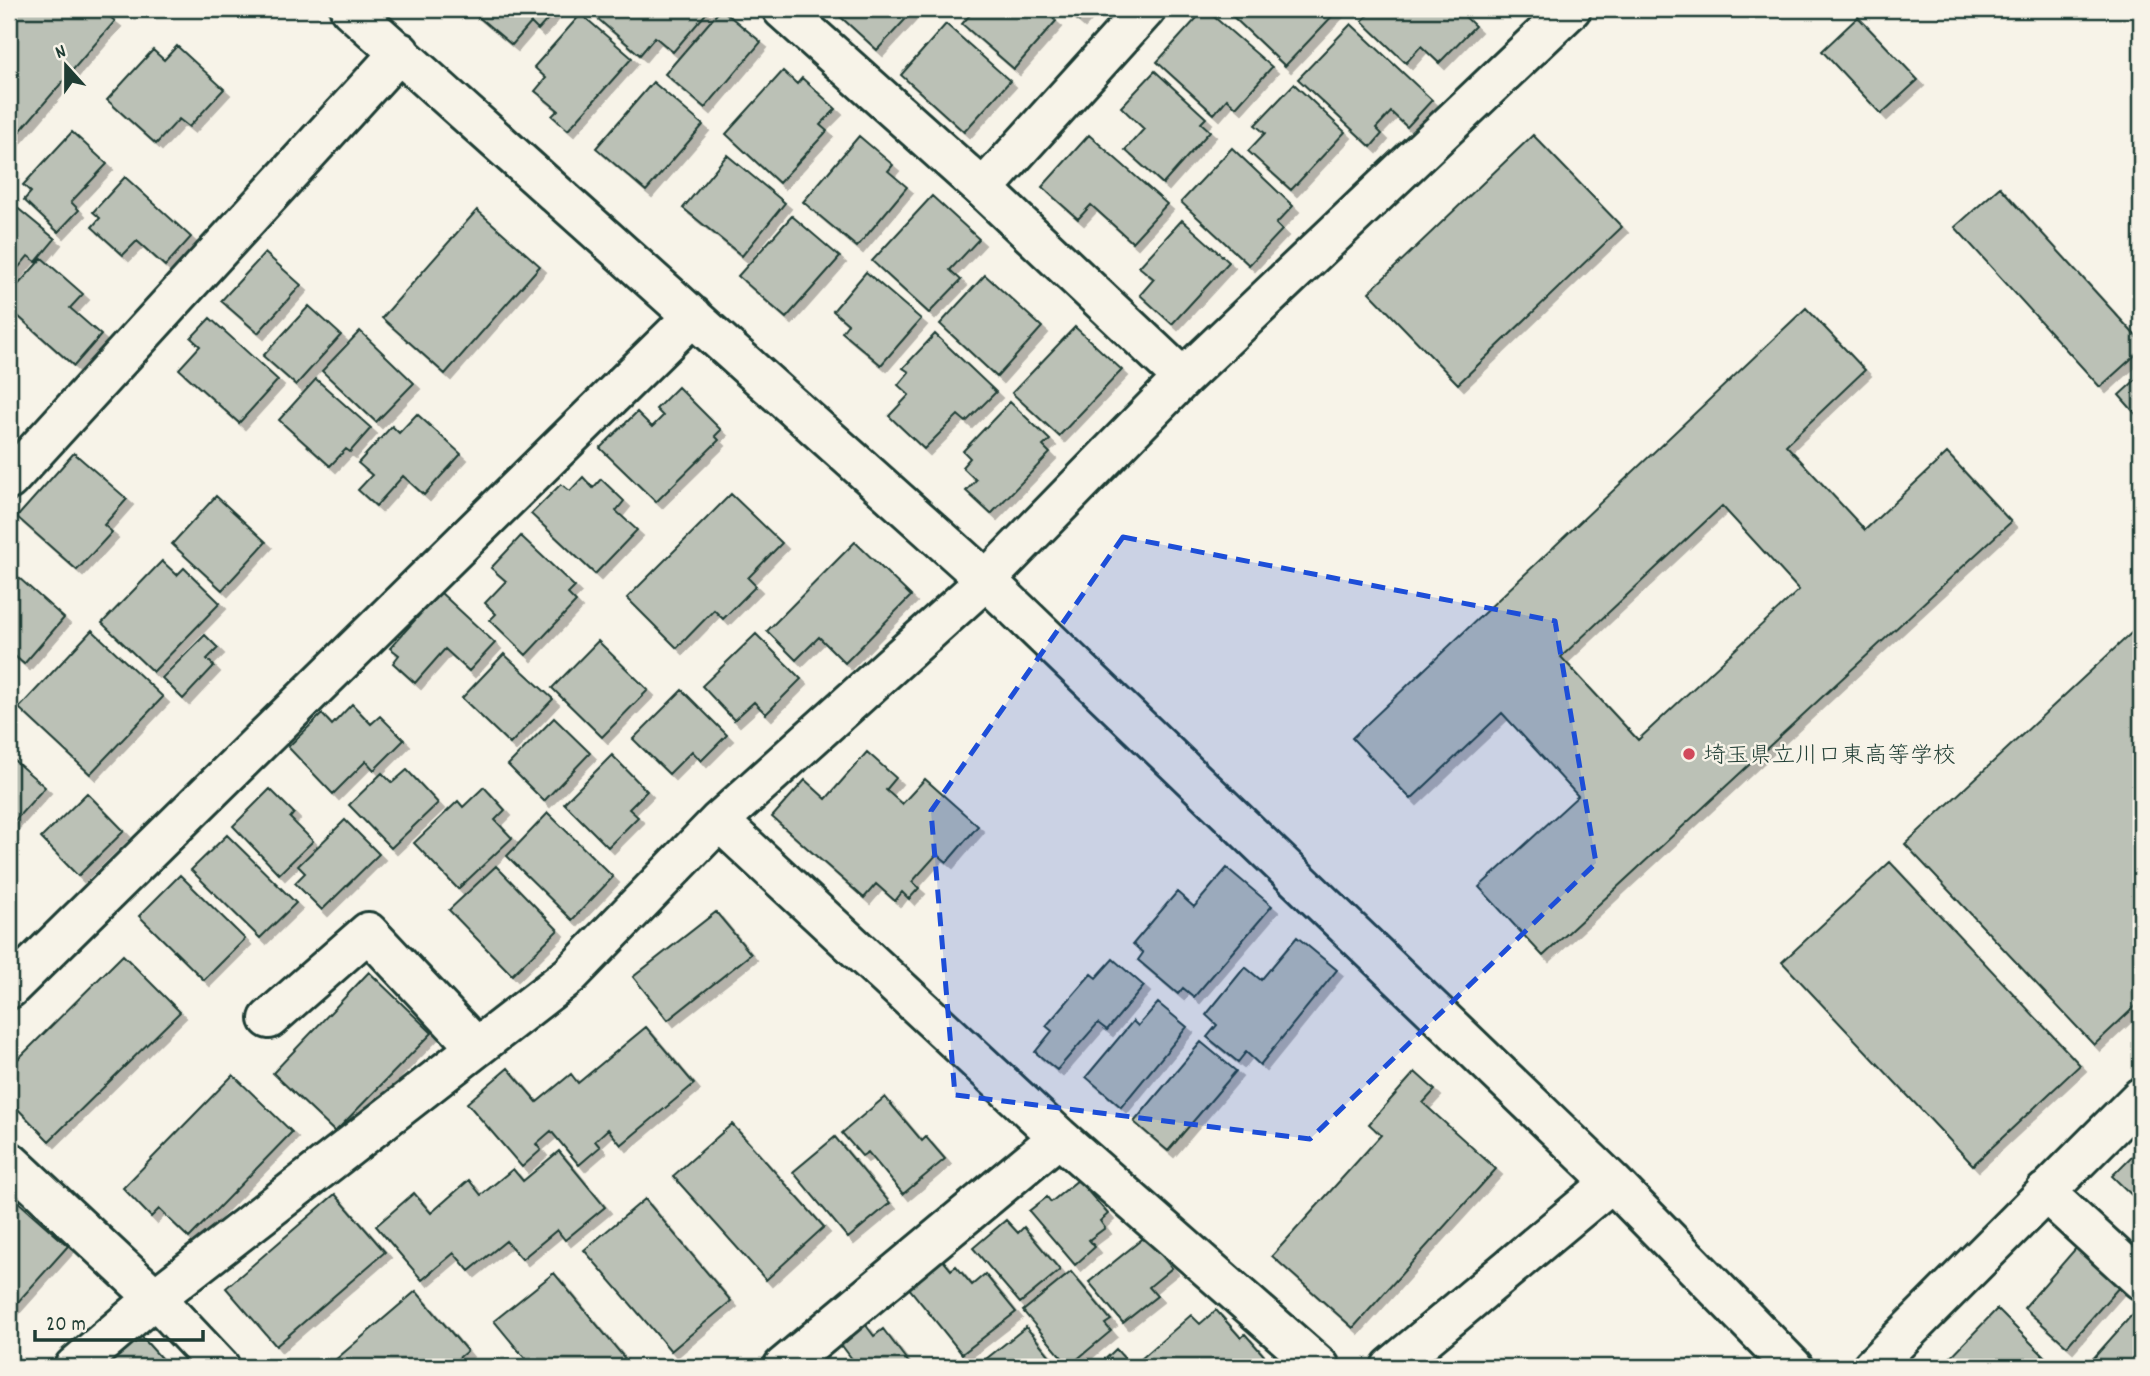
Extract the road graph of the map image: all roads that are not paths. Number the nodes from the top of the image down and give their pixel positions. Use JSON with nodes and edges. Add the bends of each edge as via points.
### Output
{"nodes":[{"id":1,"x":350,"y":9,"type":"edge"},
{"id":2,"x":782,"y":9,"type":"edge"},
{"id":3,"x":1146,"y":9,"type":"edge"},
{"id":4,"x":1571,"y":9,"type":"edge"},
{"id":5,"x":400,"y":52,"type":"junction"},
{"id":6,"x":983,"y":189,"type":"junction"},
{"id":7,"x":693,"y":316,"type":"junction"},
{"id":8,"x":1183,"y":378,"type":"junction"},
{"id":9,"x":9,"y":480,"type":"edge"},
{"id":10,"x":986,"y":580,"type":"junction"},
{"id":11,"x":719,"y":821,"type":"junction"},
{"id":12,"x":9,"y":989,"type":"edge"},
{"id":13,"x":269,"y":1019,"type":"dead end"},
{"id":14,"x":475,"y":1047,"type":"junction"},
{"id":15,"x":2141,"y":1097,"type":"edge"},
{"id":16,"x":1059,"y":1137,"type":"junction"},
{"id":17,"x":9,"y":1161,"type":"edge"},
{"id":18,"x":1612,"y":1182,"type":"junction"},
{"id":19,"x":2045,"y":1192,"type":"junction"},
{"id":20,"x":2141,"y":1280,"type":"edge"},
{"id":21,"x":155,"y":1298,"type":"junction"},
{"id":22,"x":74,"y":1367,"type":"edge"},
{"id":23,"x":220,"y":1367,"type":"edge"},
{"id":24,"x":783,"y":1367,"type":"edge"},
{"id":25,"x":1320,"y":1367,"type":"edge"},
{"id":26,"x":1391,"y":1367,"type":"edge"},
{"id":27,"x":1793,"y":1367,"type":"edge"},
{"id":28,"x":1872,"y":1367,"type":"edge"}],
"edges":[{"from":1,"to":5,"type":"street"},
{"from":2,"to":6,"type":"street"},
{"from":3,"to":6,"type":"street"},
{"from":4,"to":8,"type":"street"},
{"from":5,"to":7,"type":"street"},
{"from":5,"to":9,"type":"street"},
{"from":6,"to":8,"type":"street"},
{"from":7,"to":10,"type":"street"},
{"from":7,"to":12,"type":"street"},
{"from":8,"to":10,"type":"street"},
{"from":10,"to":11,"type":"street"},
{"from":10,"to":18,"type":"street"},
{"from":11,"to":14,"type":"street","via":[[570,975]]},
{"from":11,"to":16,"type":"street"},
{"from":13,"to":14,"type":"street","via":[[368,932]]},
{"from":14,"to":21,"type":"street"},
{"from":15,"to":19,"type":"street"},
{"from":16,"to":24,"type":"street"},
{"from":16,"to":25,"type":"street"},
{"from":17,"to":21,"type":"street"},
{"from":18,"to":26,"type":"street"},
{"from":18,"to":27,"type":"street"},
{"from":19,"to":20,"type":"street"},
{"from":19,"to":28,"type":"street"},
{"from":21,"to":22,"type":"street"},
{"from":21,"to":23,"type":"street"}]}
